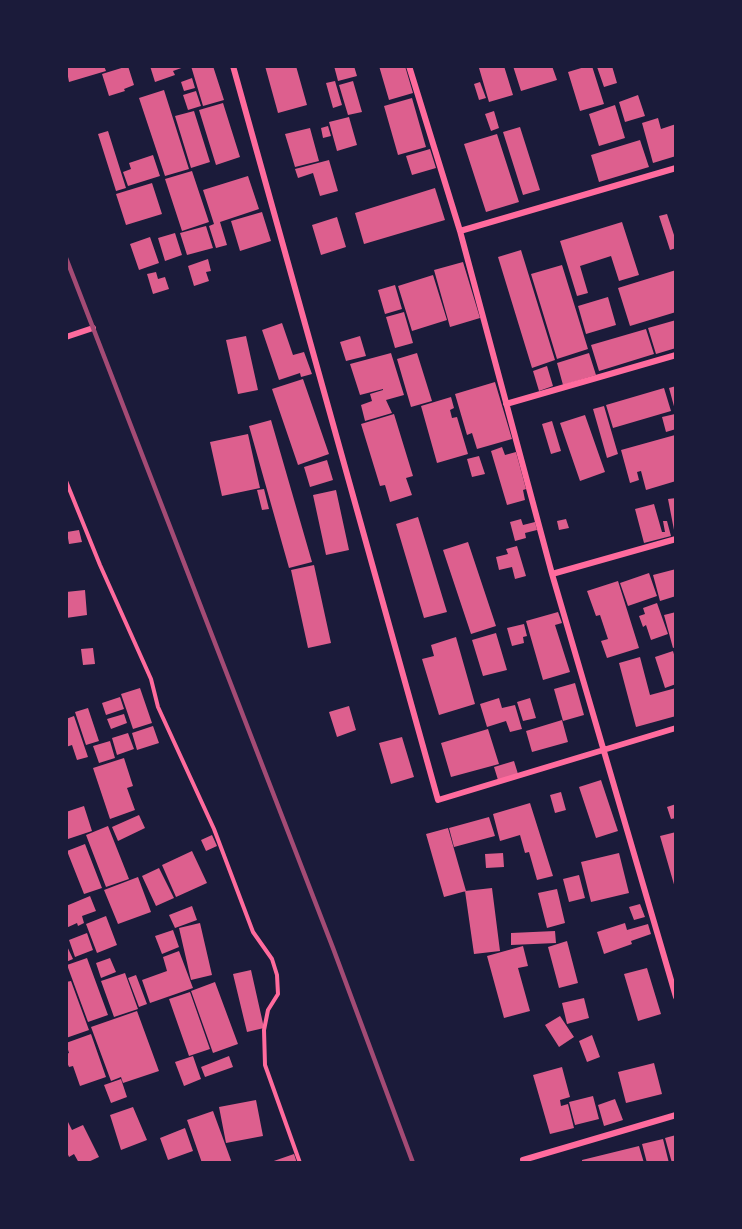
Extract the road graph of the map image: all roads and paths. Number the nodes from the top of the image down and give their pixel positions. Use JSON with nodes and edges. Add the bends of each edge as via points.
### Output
{"nodes":[{"id":1,"x":233,"y":66,"type":"edge"},
{"id":2,"x":409,"y":66,"type":"edge"},
{"id":3,"x":676,"y":168,"type":"edge"},
{"id":4,"x":460,"y":231,"type":"junction"},
{"id":5,"x":93,"y":328,"type":"dead end"},
{"id":6,"x":66,"y":337,"type":"edge"},
{"id":7,"x":676,"y":355,"type":"edge"},
{"id":8,"x":506,"y":404,"type":"junction"},
{"id":9,"x":66,"y":481,"type":"edge"},
{"id":10,"x":676,"y":539,"type":"edge"},
{"id":11,"x":552,"y":574,"type":"junction"},
{"id":12,"x":676,"y":728,"type":"edge"},
{"id":13,"x":604,"y":749,"type":"junction"},
{"id":14,"x":676,"y":997,"type":"edge"},
{"id":15,"x":676,"y":1115,"type":"edge"},
{"id":16,"x":523,"y":1160,"type":"dead end"},
{"id":17,"x":300,"y":1163,"type":"edge"}],
"edges":[{"from":1,"to":13,"type":"street","via":[[438,800]]},
{"from":2,"to":4,"type":"street"},
{"from":3,"to":4,"type":"street"},
{"from":4,"to":8,"type":"street"},
{"from":5,"to":6,"type":"street"},
{"from":7,"to":8,"type":"street"},
{"from":8,"to":11,"type":"street"},
{"from":9,"to":17,"type":"path","via":[[152,679],[158,707],[214,829],[253,932],[272,959],[278,994],[268,1010],[264,1030],[265,1065]]},
{"from":10,"to":11,"type":"street"},
{"from":11,"to":13,"type":"street"},
{"from":12,"to":13,"type":"street"},
{"from":13,"to":14,"type":"street"},
{"from":15,"to":16,"type":"street"}]}
